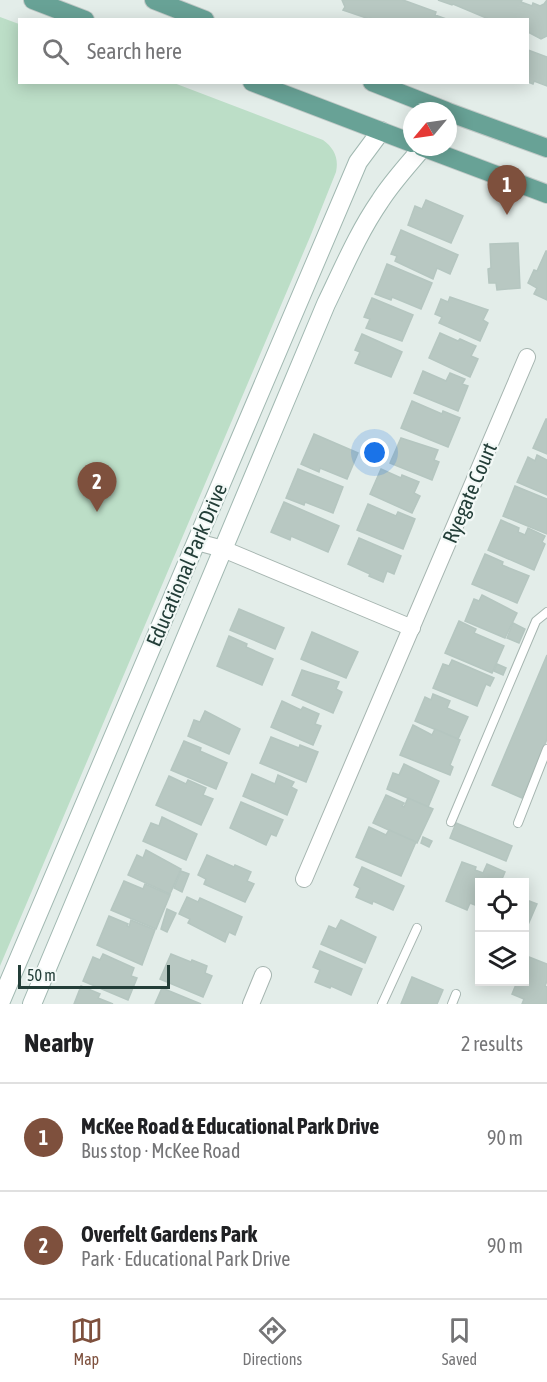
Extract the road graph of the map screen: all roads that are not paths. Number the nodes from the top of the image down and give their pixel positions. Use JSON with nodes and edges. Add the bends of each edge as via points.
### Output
{"nodes":[{"id":1,"x":33,"y":0,"type":"edge"},
{"id":2,"x":154,"y":0,"type":"edge"},
{"id":3,"x":80,"y":18,"type":"edge"},
{"id":4,"x":200,"y":18,"type":"edge"},
{"id":5,"x":257,"y":84,"type":"edge"},
{"id":6,"x":377,"y":84,"type":"edge"},
{"id":7,"x":424,"y":102,"type":"edge"},
{"id":8,"x":457,"y":115,"type":"edge"},
{"id":9,"x":381,"y":131,"type":"junction"},
{"id":10,"x":403,"y":140,"type":"edge"},
{"id":11,"x":547,"y":148,"type":"edge"},
{"id":12,"x":415,"y":156,"type":"edge"},
{"id":13,"x":447,"y":156,"type":"edge"},
{"id":14,"x":547,"y":194,"type":"edge"},
{"id":15,"x":527,"y":357,"type":"dead end"},
{"id":16,"x":197,"y":542,"type":"junction"},
{"id":17,"x":223,"y":549,"type":"junction"},
{"id":18,"x":547,"y":612,"type":"edge"},
{"id":19,"x":412,"y":628,"type":"junction"},
{"id":20,"x":547,"y":749,"type":"edge"},
{"id":21,"x":451,"y":822,"type":"dead end"},
{"id":22,"x":518,"y":823,"type":"dead end"},
{"id":23,"x":304,"y":879,"type":"dead end"},
{"id":24,"x":417,"y":928,"type":"dead end"},
{"id":25,"x":264,"y":975,"type":"dead end"},
{"id":26,"x":456,"y":994,"type":"dead end"},
{"id":27,"x":0,"y":1003,"type":"edge"},
{"id":28,"x":32,"y":1004,"type":"edge"},
{"id":29,"x":251,"y":1004,"type":"edge"},
{"id":30,"x":382,"y":1004,"type":"edge"},
{"id":31,"x":452,"y":1004,"type":"edge"}],
"edges":[{"from":1,"to":3,"type":"main road"},
{"from":2,"to":4,"type":"main road"},
{"from":5,"to":9,"type":"main road"},
{"from":6,"to":7,"type":"main road"},
{"from":8,"to":11,"type":"main road"},
{"from":9,"to":10,"type":"main road"},
{"from":9,"to":16,"type":"street","name":"Educational Park Drive","via":[[358,162]]},
{"from":12,"to":17,"type":"street","name":"Educational Park Drive","via":[[379,202],[326,304]]},
{"from":13,"to":14,"type":"main road"},
{"from":15,"to":19,"type":"street","name":"Ryegate Court"},
{"from":16,"to":17,"type":"street"},
{"from":16,"to":27,"type":"street","name":"Educational Park Drive"},
{"from":17,"to":19,"type":"street"},
{"from":17,"to":28,"type":"street","name":"Educational Park Drive"},
{"from":18,"to":21,"type":"lane","via":[[536,621]]},
{"from":19,"to":23,"type":"street","name":"Ryegate Court"},
{"from":20,"to":22,"type":"lane"},
{"from":24,"to":30,"type":"lane"},
{"from":25,"to":29,"type":"street"},
{"from":26,"to":31,"type":"lane"}]}
